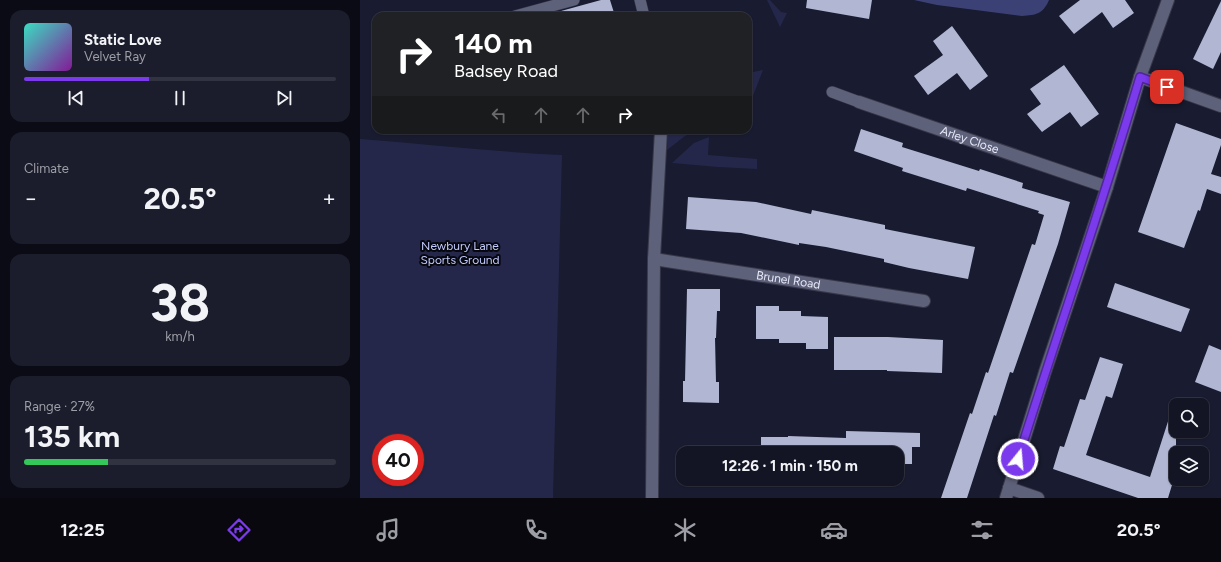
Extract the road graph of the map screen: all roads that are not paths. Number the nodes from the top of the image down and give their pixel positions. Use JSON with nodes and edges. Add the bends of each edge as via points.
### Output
{"nodes":[{"id":1,"x":574,"y":0,"type":"edge"},
{"id":2,"x":640,"y":0,"type":"edge"},
{"id":3,"x":1168,"y":0,"type":"edge"},
{"id":4,"x":530,"y":12,"type":"edge"},
{"id":5,"x":643,"y":12,"type":"edge"},
{"id":6,"x":1140,"y":77,"type":"junction"},
{"id":7,"x":832,"y":92,"type":"dead end"},
{"id":8,"x":859,"y":102,"type":"joint"},
{"id":9,"x":1221,"y":106,"type":"edge"},
{"id":10,"x":661,"y":134,"type":"edge"},
{"id":11,"x":1107,"y":187,"type":"junction"},
{"id":12,"x":654,"y":259,"type":"junction"},
{"id":13,"x":924,"y":301,"type":"dead end"},
{"id":14,"x":1008,"y":493,"type":"edge"},
{"id":15,"x":652,"y":498,"type":"edge"},
{"id":16,"x":1038,"y":498,"type":"edge"}],
"edges":[{"from":1,"to":4,"type":"lane"},
{"from":2,"to":5,"type":"lane"},
{"from":3,"to":6,"type":"street"},
{"from":6,"to":9,"type":"street"},
{"from":6,"to":11,"type":"street"},
{"from":7,"to":8,"type":"lane","name":"Arley Close"},
{"from":8,"to":11,"type":"street","name":"Arley Close"},
{"from":10,"to":12,"type":"street"},
{"from":11,"to":14,"type":"street"},
{"from":12,"to":13,"type":"street","name":"Brunel Road"},
{"from":12,"to":15,"type":"street"},
{"from":14,"to":16,"type":"street"}]}
